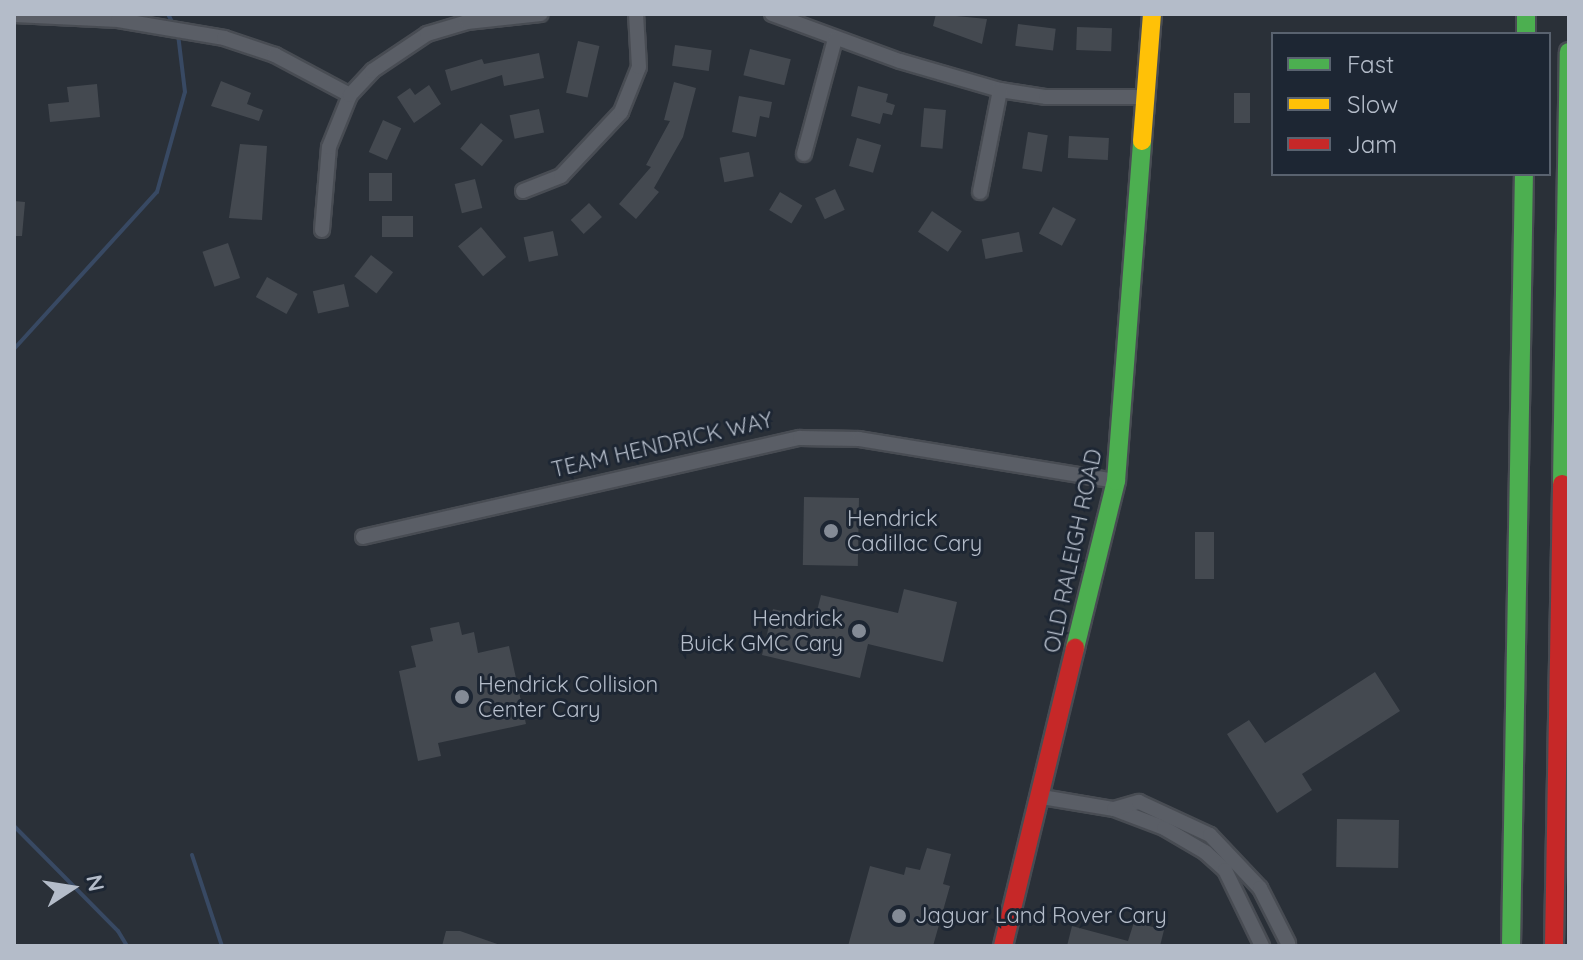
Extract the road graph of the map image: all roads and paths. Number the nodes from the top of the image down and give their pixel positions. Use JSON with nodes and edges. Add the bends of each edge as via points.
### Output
{"nodes":[{"id":1,"x":541,"y":14,"type":"edge"},
{"id":2,"x":636,"y":14,"type":"edge"},
{"id":3,"x":772,"y":14,"type":"edge"},
{"id":4,"x":1152,"y":14,"type":"edge"},
{"id":5,"x":14,"y":15,"type":"edge"},
{"id":6,"x":467,"y":18,"type":"edge"},
{"id":7,"x":835,"y":39,"type":"junction"},
{"id":8,"x":1569,"y":52,"type":"edge"},
{"id":9,"x":1000,"y":90,"type":"junction"},
{"id":10,"x":350,"y":95,"type":"junction"},
{"id":11,"x":1147,"y":97,"type":"junction"},
{"id":12,"x":804,"y":154,"type":"dead end"},
{"id":13,"x":1524,"y":176,"type":"edge"},
{"id":14,"x":523,"y":191,"type":"dead end"},
{"id":15,"x":980,"y":192,"type":"dead end"},
{"id":16,"x":322,"y":230,"type":"dead end"},
{"id":17,"x":1116,"y":481,"type":"junction"},
{"id":18,"x":363,"y":537,"type":"dead end"},
{"id":19,"x":1042,"y":797,"type":"junction"},
{"id":20,"x":1114,"y":809,"type":"junction"},
{"id":21,"x":1286,"y":945,"type":"edge"},
{"id":22,"x":1003,"y":946,"type":"edge"},
{"id":23,"x":1262,"y":946,"type":"edge"},
{"id":24,"x":1511,"y":946,"type":"edge"},
{"id":25,"x":1554,"y":946,"type":"edge"}],
"edges":[{"from":1,"to":6,"type":"street"},
{"from":2,"to":14,"type":"street","via":[[639,67],[621,112],[561,176]]},
{"from":3,"to":7,"type":"street"},
{"from":4,"to":11,"type":"main road","name":"OLD RALEIGH ROAD"},
{"from":5,"to":10,"type":"street","via":[[118,20],[224,38],[275,55]]},
{"from":6,"to":10,"type":"street","via":[[411,42]]},
{"from":7,"to":9,"type":"street"},
{"from":7,"to":12,"type":"street"},
{"from":8,"to":25,"type":"main road"},
{"from":9,"to":11,"type":"street","via":[[1046,97]]},
{"from":9,"to":15,"type":"street"},
{"from":10,"to":16,"type":"street","via":[[325,166]]},
{"from":11,"to":17,"type":"main road","name":"OLD RALEIGH ROAD"},
{"from":13,"to":24,"type":"main road"},
{"from":17,"to":18,"type":"street","name":"TEAM HENDRICK WAY","via":[[859,439],[800,438]]},
{"from":17,"to":19,"type":"main road","name":"OLD RALEIGH ROAD"},
{"from":19,"to":20,"type":"street"},
{"from":19,"to":22,"type":"main road","name":"OLD RALEIGH ROAD"},
{"from":20,"to":21,"type":"street","via":[[1139,802],[1210,835],[1260,888]]},
{"from":20,"to":23,"type":"street","via":[[1185,839],[1225,870]]}]}
